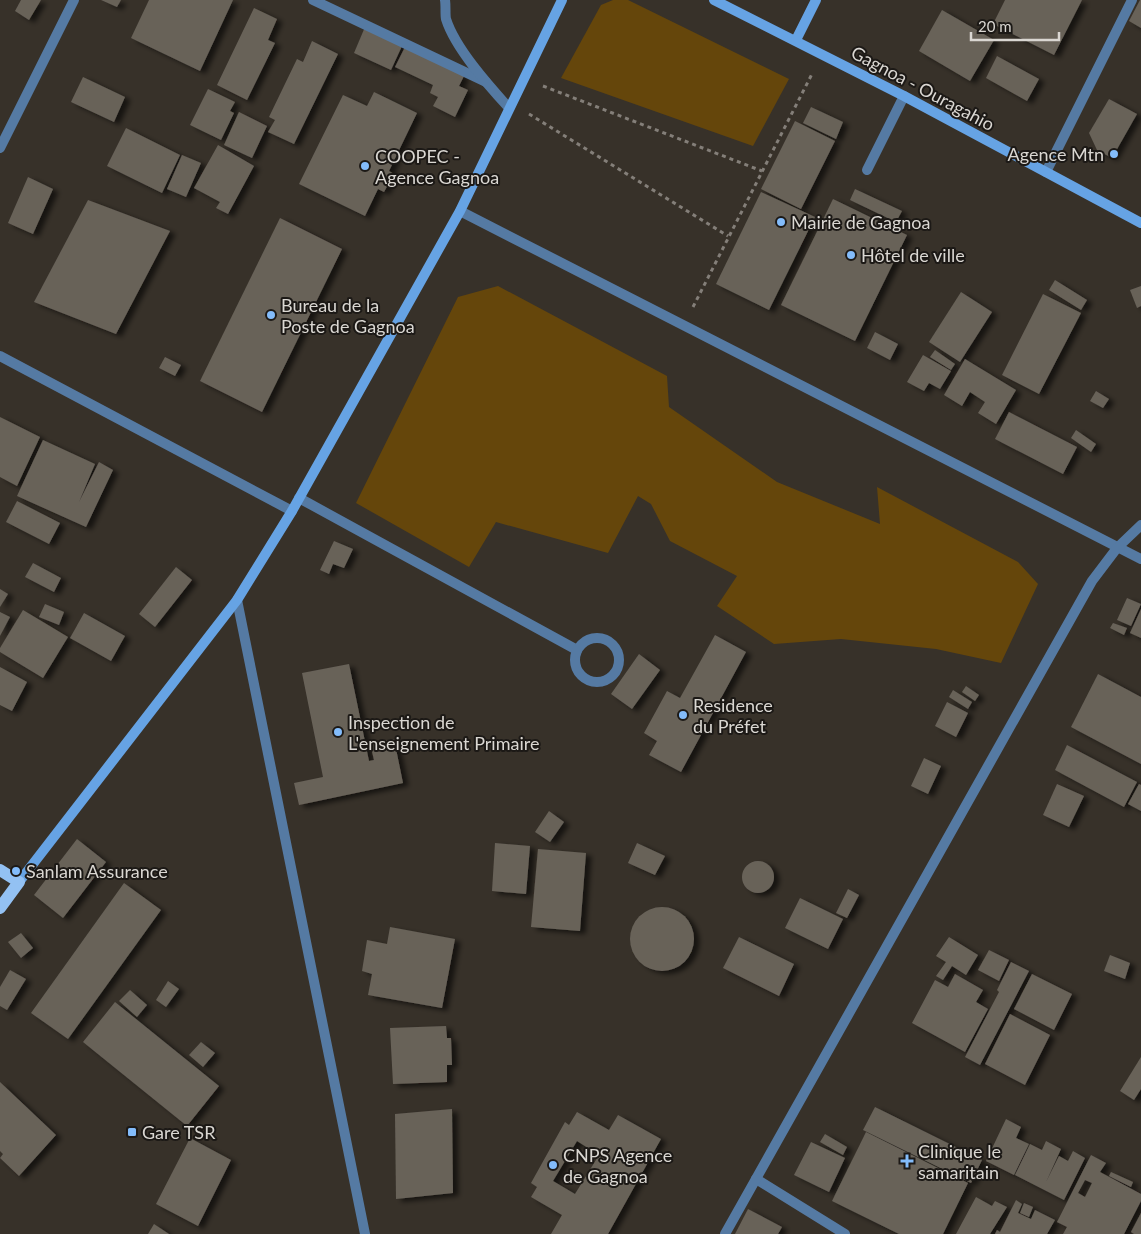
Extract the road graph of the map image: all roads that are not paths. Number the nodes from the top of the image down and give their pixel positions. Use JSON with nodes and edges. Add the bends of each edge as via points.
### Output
{"nodes":[{"id":1,"x":74,"y":0,"type":"edge"},
{"id":2,"x":313,"y":0,"type":"edge"},
{"id":3,"x":445,"y":0,"type":"edge"},
{"id":4,"x":562,"y":0,"type":"edge"},
{"id":5,"x":714,"y":0,"type":"edge"},
{"id":6,"x":816,"y":0,"type":"edge"},
{"id":7,"x":1132,"y":0,"type":"edge"},
{"id":8,"x":796,"y":40,"type":"junction"},
{"id":9,"x":486,"y":82,"type":"junction"},
{"id":10,"x":904,"y":96,"type":"junction"},
{"id":11,"x":511,"y":106,"type":"junction"},
{"id":12,"x":0,"y":148,"type":"edge"},
{"id":13,"x":867,"y":170,"type":"dead end"},
{"id":14,"x":1046,"y":172,"type":"junction"},
{"id":15,"x":460,"y":211,"type":"junction"},
{"id":16,"x":1141,"y":222,"type":"edge"},
{"id":17,"x":0,"y":356,"type":"edge"},
{"id":18,"x":299,"y":498,"type":"junction"},
{"id":19,"x":292,"y":511,"type":"junction"},
{"id":20,"x":1141,"y":525,"type":"edge"},
{"id":21,"x":1118,"y":548,"type":"junction"},
{"id":22,"x":1141,"y":559,"type":"edge"},
{"id":23,"x":237,"y":600,"type":"junction"},
{"id":24,"x":577,"y":650,"type":"junction"},
{"id":25,"x":0,"y":870,"type":"edge"},
{"id":26,"x":19,"y":882,"type":"junction"},
{"id":27,"x":0,"y":908,"type":"edge"},
{"id":28,"x":756,"y":1179,"type":"junction"},
{"id":29,"x":365,"y":1234,"type":"edge"},
{"id":30,"x":725,"y":1234,"type":"edge"},
{"id":31,"x":845,"y":1234,"type":"edge"}],
"edges":[{"from":1,"to":12,"type":"street"},
{"from":2,"to":9,"type":"street"},
{"from":3,"to":9,"type":"street","via":[[446,19]]},
{"from":4,"to":11,"type":"street"},
{"from":5,"to":8,"type":"street","name":"Gagnoa - Ouragahio"},
{"from":6,"to":8,"type":"street"},
{"from":7,"to":14,"type":"street"},
{"from":8,"to":10,"type":"street","name":"Gagnoa - Ouragahio"},
{"from":9,"to":11,"type":"street"},
{"from":10,"to":13,"type":"street"},
{"from":10,"to":14,"type":"street","name":"Gagnoa - Ouragahio"},
{"from":11,"to":15,"type":"street"},
{"from":14,"to":16,"type":"street","name":"Gagnoa - Ouragahio"},
{"from":15,"to":18,"type":"street"},
{"from":15,"to":21,"type":"street"},
{"from":17,"to":19,"type":"street"},
{"from":18,"to":19,"type":"street"},
{"from":18,"to":24,"type":"street"},
{"from":19,"to":23,"type":"street"},
{"from":20,"to":21,"type":"street"},
{"from":21,"to":22,"type":"street"},
{"from":21,"to":28,"type":"street","via":[[1092,581]]},
{"from":23,"to":26,"type":"street"},
{"from":23,"to":29,"type":"street"},
{"from":24,"to":24,"type":"street","via":[[575,667],[586,681],[603,682],[617,672],[619,654],[608,641],[590,638]]},
{"from":25,"to":26,"type":"main road"},
{"from":26,"to":27,"type":"main road"},
{"from":28,"to":30,"type":"street"},
{"from":28,"to":31,"type":"street"}]}
